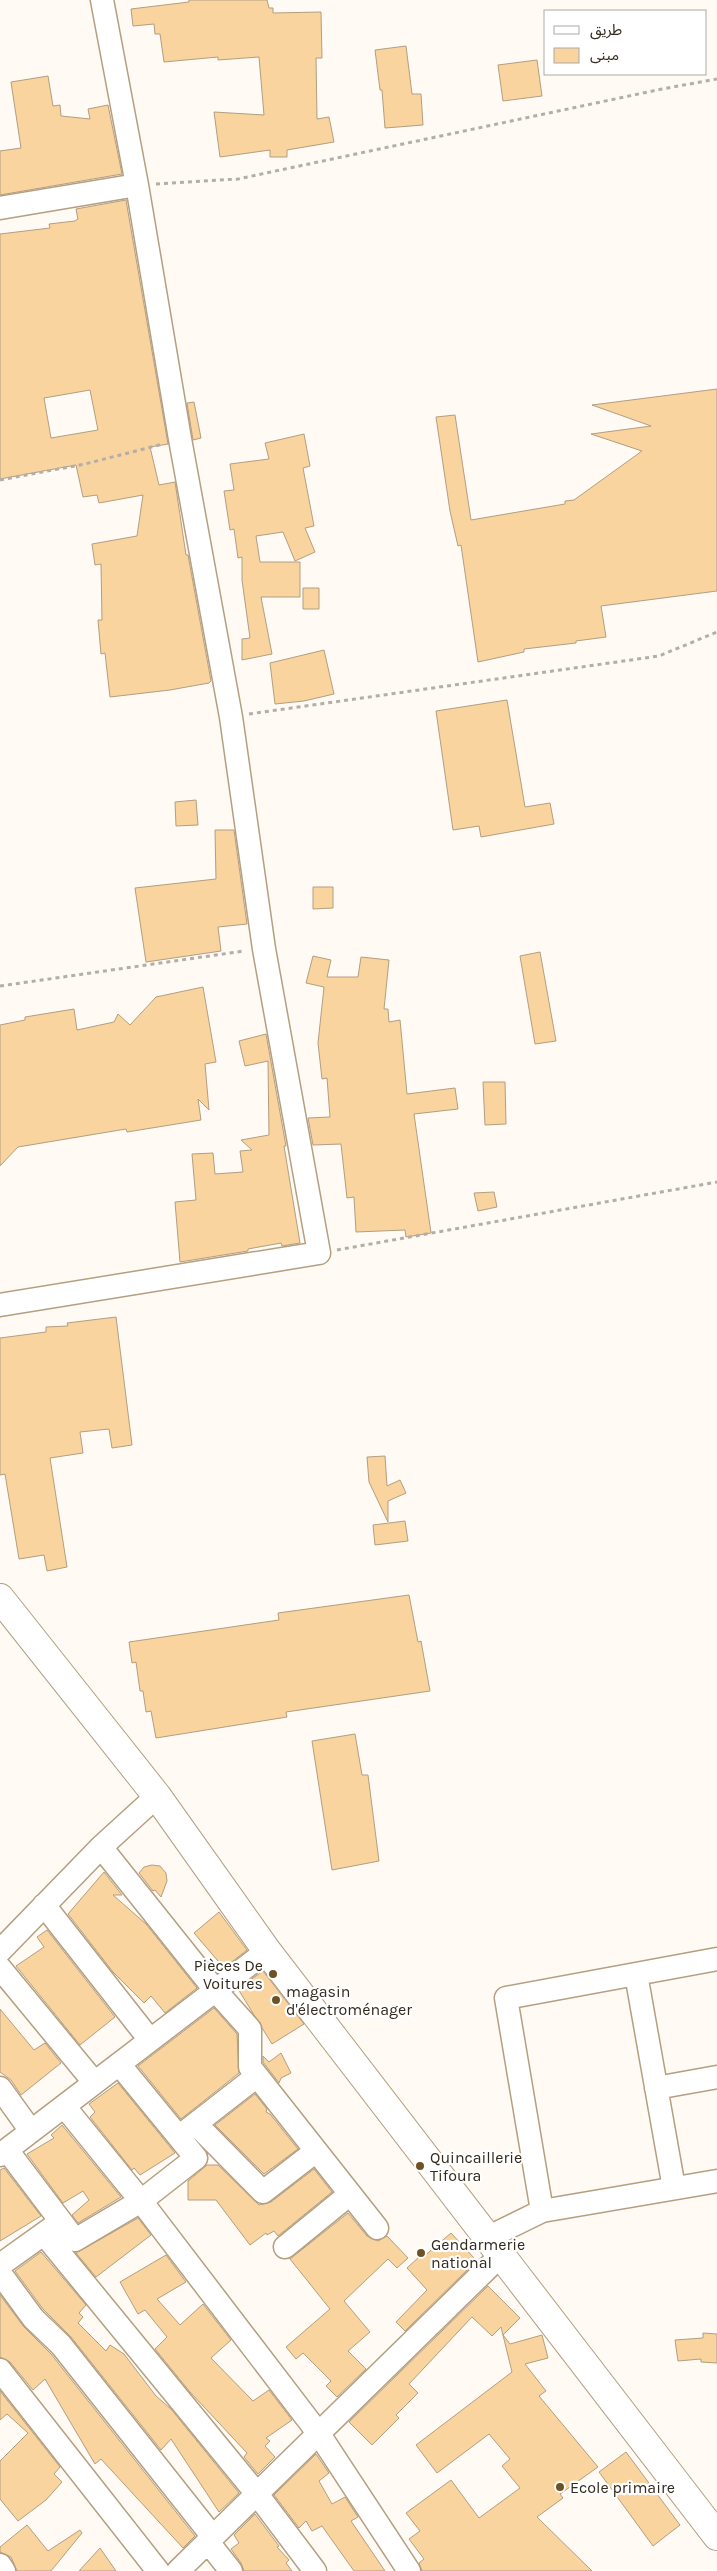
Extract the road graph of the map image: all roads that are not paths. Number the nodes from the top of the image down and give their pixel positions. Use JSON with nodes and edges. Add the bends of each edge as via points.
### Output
{"nodes":[{"id":1,"x":102,"y":0,"type":"edge"},
{"id":2,"x":138,"y":185,"type":"junction"},
{"id":3,"x":0,"y":208,"type":"edge"},
{"id":4,"x":0,"y":1304,"type":"edge"},
{"id":5,"x":0,"y":1598,"type":"edge"},
{"id":6,"x":157,"y":1796,"type":"junction"},
{"id":7,"x":101,"y":1847,"type":"junction"},
{"id":8,"x":44,"y":1905,"type":"junction"},
{"id":9,"x":0,"y":1951,"type":"edge"},
{"id":10,"x":267,"y":1951,"type":"junction"},
{"id":11,"x":717,"y":1959,"type":"edge"},
{"id":12,"x":0,"y":1968,"type":"edge"},
{"id":13,"x":636,"y":1974,"type":"junction"},
{"id":14,"x":214,"y":1990,"type":"junction"},
{"id":15,"x":150,"y":2040,"type":"junction"},
{"id":16,"x":119,"y":2064,"type":"junction"},
{"id":17,"x":257,"y":2076,"type":"junction"},
{"id":18,"x":717,"y":2077,"type":"edge"},
{"id":19,"x":94,"y":2082,"type":"junction"},
{"id":20,"x":0,"y":2088,"type":"edge"},
{"id":21,"x":656,"y":2088,"type":"junction"},
{"id":22,"x":64,"y":2106,"type":"junction"},
{"id":23,"x":187,"y":2130,"type":"junction"},
{"id":24,"x":31,"y":2131,"type":"junction"},
{"id":25,"x":316,"y":2151,"type":"junction"},
{"id":26,"x":4,"y":2152,"type":"edge"},
{"id":27,"x":717,"y":2181,"type":"edge"},
{"id":28,"x":674,"y":2188,"type":"junction"},
{"id":29,"x":350,"y":2194,"type":"junction"},
{"id":30,"x":141,"y":2201,"type":"junction"},
{"id":31,"x":542,"y":2211,"type":"junction"},
{"id":32,"x":52,"y":2228,"type":"junction"},
{"id":33,"x":376,"y":2228,"type":"dead end"},
{"id":34,"x":495,"y":2246,"type":"junction"},
{"id":35,"x":285,"y":2247,"type":"dead end"},
{"id":36,"x":0,"y":2265,"type":"edge"},
{"id":37,"x":0,"y":2274,"type":"edge"},
{"id":38,"x":0,"y":2370,"type":"edge"},
{"id":39,"x":319,"y":2434,"type":"junction"},
{"id":40,"x":257,"y":2494,"type":"junction"},
{"id":41,"x":717,"y":2536,"type":"edge"},
{"id":42,"x":210,"y":2540,"type":"junction"},
{"id":43,"x":0,"y":2565,"type":"edge"},
{"id":44,"x":4,"y":2571,"type":"edge"},
{"id":45,"x":158,"y":2571,"type":"edge"},
{"id":46,"x":178,"y":2571,"type":"edge"},
{"id":47,"x":231,"y":2571,"type":"edge"},
{"id":48,"x":315,"y":2571,"type":"edge"},
{"id":49,"x":410,"y":2571,"type":"edge"}],
"edges":[{"from":1,"to":2,"type":"street"},
{"from":2,"to":3,"type":"street"},
{"from":2,"to":4,"type":"street","via":[[231,717],[264,948],[319,1253]]},
{"from":5,"to":6,"type":"main road"},
{"from":6,"to":7,"type":"street"},
{"from":6,"to":10,"type":"main road"},
{"from":7,"to":8,"type":"street"},
{"from":7,"to":14,"type":"street"},
{"from":8,"to":9,"type":"street"},
{"from":8,"to":15,"type":"street"},
{"from":10,"to":14,"type":"street"},
{"from":10,"to":34,"type":"main road"},
{"from":11,"to":13,"type":"street"},
{"from":12,"to":19,"type":"street"},
{"from":13,"to":21,"type":"street"},
{"from":13,"to":31,"type":"street","via":[[506,1998]]},
{"from":14,"to":15,"type":"street"},
{"from":14,"to":17,"type":"street","via":[[250,2029],[250,2068]]},
{"from":15,"to":16,"type":"street"},
{"from":16,"to":19,"type":"street"},
{"from":16,"to":23,"type":"street"},
{"from":17,"to":23,"type":"street"},
{"from":17,"to":25,"type":"street"},
{"from":18,"to":21,"type":"street"},
{"from":19,"to":22,"type":"street"},
{"from":20,"to":24,"type":"street"},
{"from":21,"to":28,"type":"street"},
{"from":22,"to":24,"type":"street"},
{"from":22,"to":30,"type":"street"},
{"from":23,"to":25,"type":"street","via":[[263,2192]]},
{"from":23,"to":30,"type":"street","via":[[196,2158]]},
{"from":24,"to":26,"type":"street"},
{"from":25,"to":29,"type":"street"},
{"from":26,"to":32,"type":"street"},
{"from":27,"to":28,"type":"street"},
{"from":28,"to":31,"type":"street"},
{"from":29,"to":33,"type":"street"},
{"from":29,"to":35,"type":"street"},
{"from":30,"to":32,"type":"street","via":[[75,2240]]},
{"from":30,"to":39,"type":"street"},
{"from":31,"to":34,"type":"street"},
{"from":32,"to":36,"type":"street"},
{"from":32,"to":40,"type":"street"},
{"from":34,"to":39,"type":"street"},
{"from":34,"to":41,"type":"main road"},
{"from":37,"to":42,"type":"street","via":[[34,2318],[61,2345]]},
{"from":38,"to":45,"type":"street"},
{"from":39,"to":40,"type":"street"},
{"from":39,"to":49,"type":"street"},
{"from":40,"to":42,"type":"street"},
{"from":40,"to":48,"type":"street"},
{"from":42,"to":46,"type":"street"},
{"from":42,"to":47,"type":"street"},
{"from":43,"to":44,"type":"street"}]}
